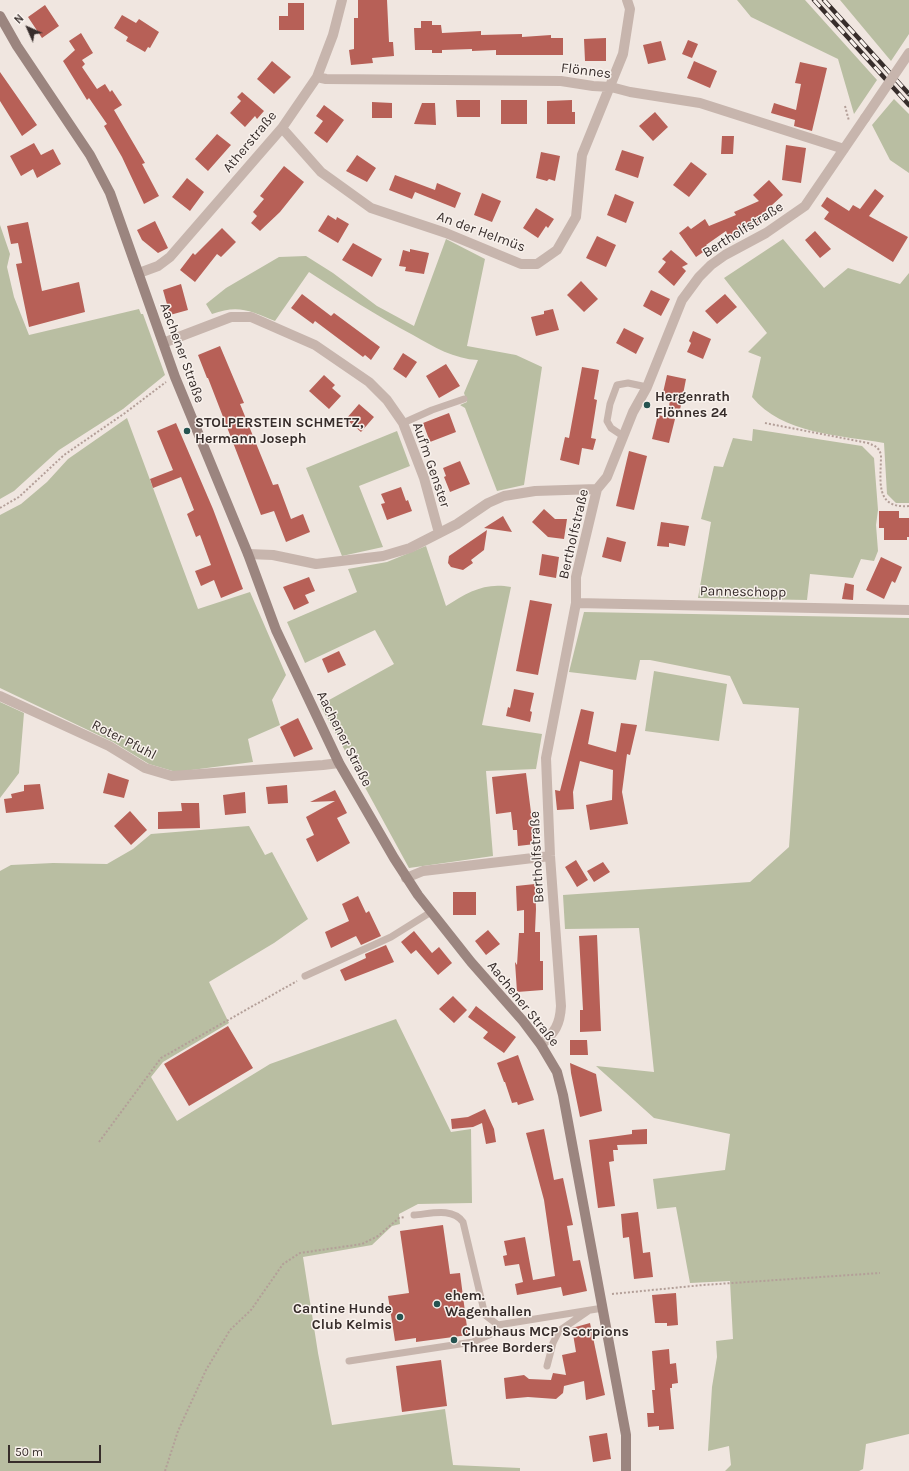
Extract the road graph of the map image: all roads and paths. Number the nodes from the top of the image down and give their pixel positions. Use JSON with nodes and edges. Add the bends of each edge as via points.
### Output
{"nodes":[{"id":1,"x":342,"y":0,"type":"edge"},
{"id":2,"x":627,"y":0,"type":"edge"},
{"id":3,"x":0,"y":16,"type":"edge"},
{"id":4,"x":909,"y":53,"type":"edge"},
{"id":5,"x":317,"y":77,"type":"junction"},
{"id":6,"x":611,"y":87,"type":"junction"},
{"id":7,"x":282,"y":128,"type":"junction"},
{"id":8,"x":844,"y":149,"type":"junction"},
{"id":9,"x":140,"y":273,"type":"junction"},
{"id":10,"x":163,"y":343,"type":"junction"},
{"id":11,"x":647,"y":386,"type":"junction"},
{"id":12,"x":158,"y":388,"type":"dead end"},
{"id":13,"x":464,"y":398,"type":"dead end"},
{"id":14,"x":403,"y":423,"type":"junction"},
{"id":15,"x":765,"y":423,"type":"dead end"},
{"id":16,"x":623,"y":436,"type":"junction"},
{"id":17,"x":596,"y":489,"type":"junction"},
{"id":18,"x":909,"y":506,"type":"edge"},
{"id":19,"x":0,"y":508,"type":"edge"},
{"id":20,"x":439,"y":533,"type":"junction"},
{"id":21,"x":248,"y":554,"type":"junction"},
{"id":22,"x":576,"y":603,"type":"junction"},
{"id":23,"x":909,"y":610,"type":"edge"},
{"id":24,"x":0,"y":696,"type":"edge"},
{"id":25,"x":339,"y":763,"type":"junction"},
{"id":26,"x":550,"y":856,"type":"junction"},
{"id":27,"x":406,"y":878,"type":"junction"},
{"id":28,"x":431,"y":912,"type":"junction"},
{"id":29,"x":305,"y":976,"type":"joint"},
{"id":30,"x":541,"y":1045,"type":"junction"},
{"id":31,"x":99,"y":1142,"type":"dead end"},
{"id":32,"x":414,"y":1215,"type":"joint"},
{"id":33,"x":880,"y":1273,"type":"dead end"},
{"id":34,"x":600,"y":1295,"type":"junction"},
{"id":35,"x":603,"y":1308,"type":"junction"},
{"id":36,"x":590,"y":1310,"type":"junction"},
{"id":37,"x":498,"y":1325,"type":"junction"},
{"id":38,"x":349,"y":1361,"type":"dead end"},
{"id":39,"x":547,"y":1366,"type":"dead end"},
{"id":40,"x":165,"y":1471,"type":"edge"},
{"id":41,"x":626,"y":1471,"type":"edge"}],
"edges":[{"from":1,"to":5,"type":"street","name":"Atherstraße","via":[[333,35]]},
{"from":2,"to":6,"type":"street","name":"An der Helmüs","via":[[630,9],[623,54]]},
{"from":3,"to":9,"type":"street","name":"Aachener Straße","via":[[17,46],[90,155],[110,193]]},
{"from":4,"to":8,"type":"street","name":"Bertholfstraße","bridge":true},
{"from":5,"to":6,"type":"street","name":"Flönnes","via":[[403,81],[561,81]]},
{"from":5,"to":7,"type":"street","name":"Atherstraße"},
{"from":6,"to":7,"type":"street","name":"An der Helmüs","via":[[582,155],[576,217],[557,250],[537,264],[521,264],[371,208],[321,172]]},
{"from":6,"to":8,"type":"street","name":"Flönnes","via":[[700,103]]},
{"from":7,"to":9,"type":"street","name":"Atherstraße","via":[[170,257],[158,266]]},
{"from":8,"to":11,"type":"street","name":"Bertholfstraße","via":[[815,193],[798,212],[725,255],[700,277],[678,309]]},
{"from":9,"to":10,"type":"street","name":"Aachener Straße"},
{"from":10,"to":14,"type":"street","name":"Auf'm Genster","via":[[231,317],[251,317],[315,345],[369,382],[387,400]]},
{"from":10,"to":21,"type":"street","name":"Aachener Straße"},
{"from":11,"to":16,"type":"street","name":"Bertholfstraße"},
{"from":11,"to":16,"type":"lane","via":[[628,383],[617,385],[607,421],[611,428]]},
{"from":12,"to":19,"type":"path","via":[[64,455],[19,497]]},
{"from":13,"to":14,"type":"lane"},
{"from":14,"to":20,"type":"street","name":"Auf'm Genster","via":[[424,478]]},
{"from":15,"to":18,"type":"path","via":[[876,446],[880,449],[881,455],[882,493],[893,506]]},
{"from":16,"to":17,"type":"street","name":"Bertholfstraße","via":[[607,477]]},
{"from":17,"to":20,"type":"street","name":"Auf'm Genster","via":[[535,491],[504,496]]},
{"from":17,"to":22,"type":"street","name":"Bertholfstraße","via":[[576,578]]},
{"from":20,"to":21,"type":"street","name":"Auf'm Genster","via":[[410,548],[383,556],[331,564],[300,562],[273,554]]},
{"from":21,"to":25,"type":"street","name":"Aachener Straße","via":[[276,630]]},
{"from":22,"to":23,"type":"street","name":"Panneschopp"},
{"from":22,"to":26,"type":"street","name":"Bertholfstraße","via":[[547,748]]},
{"from":24,"to":25,"type":"street","name":"Roter Pfuhl","via":[[109,746],[145,768],[172,776]]},
{"from":25,"to":27,"type":"street","name":"Aachener Straße"},
{"from":26,"to":27,"type":"street","via":[[423,871]]},
{"from":26,"to":30,"type":"street","name":"Bertholfstraße","via":[[560,1019],[556,1030]]},
{"from":27,"to":28,"type":"street","name":"Aachener Straße"},
{"from":28,"to":29,"type":"lane","via":[[391,937]]},
{"from":28,"to":30,"type":"street","name":"Aachener Straße"},
{"from":29,"to":31,"type":"path","via":[[161,1058]]},
{"from":30,"to":34,"type":"street","name":"Aachener Straße","via":[[557,1072],[563,1095]]},
{"from":32,"to":37,"type":"lane","via":[[450,1213],[458,1216],[463,1222],[485,1314]]},
{"from":32,"to":40,"type":"path","via":[[399,1218],[378,1236],[362,1244],[300,1253],[283,1264],[251,1310],[230,1330],[206,1370],[178,1431]]},
{"from":33,"to":34,"type":"path"},
{"from":34,"to":35,"type":"street","name":"Aachener Straße"},
{"from":35,"to":36,"type":"lane"},
{"from":35,"to":41,"type":"street","name":"Aachener Straße","via":[[626,1436]]},
{"from":36,"to":37,"type":"lane"},
{"from":36,"to":39,"type":"lane","via":[[559,1331]]},
{"from":37,"to":38,"type":"lane","via":[[491,1334],[473,1342]]}]}
